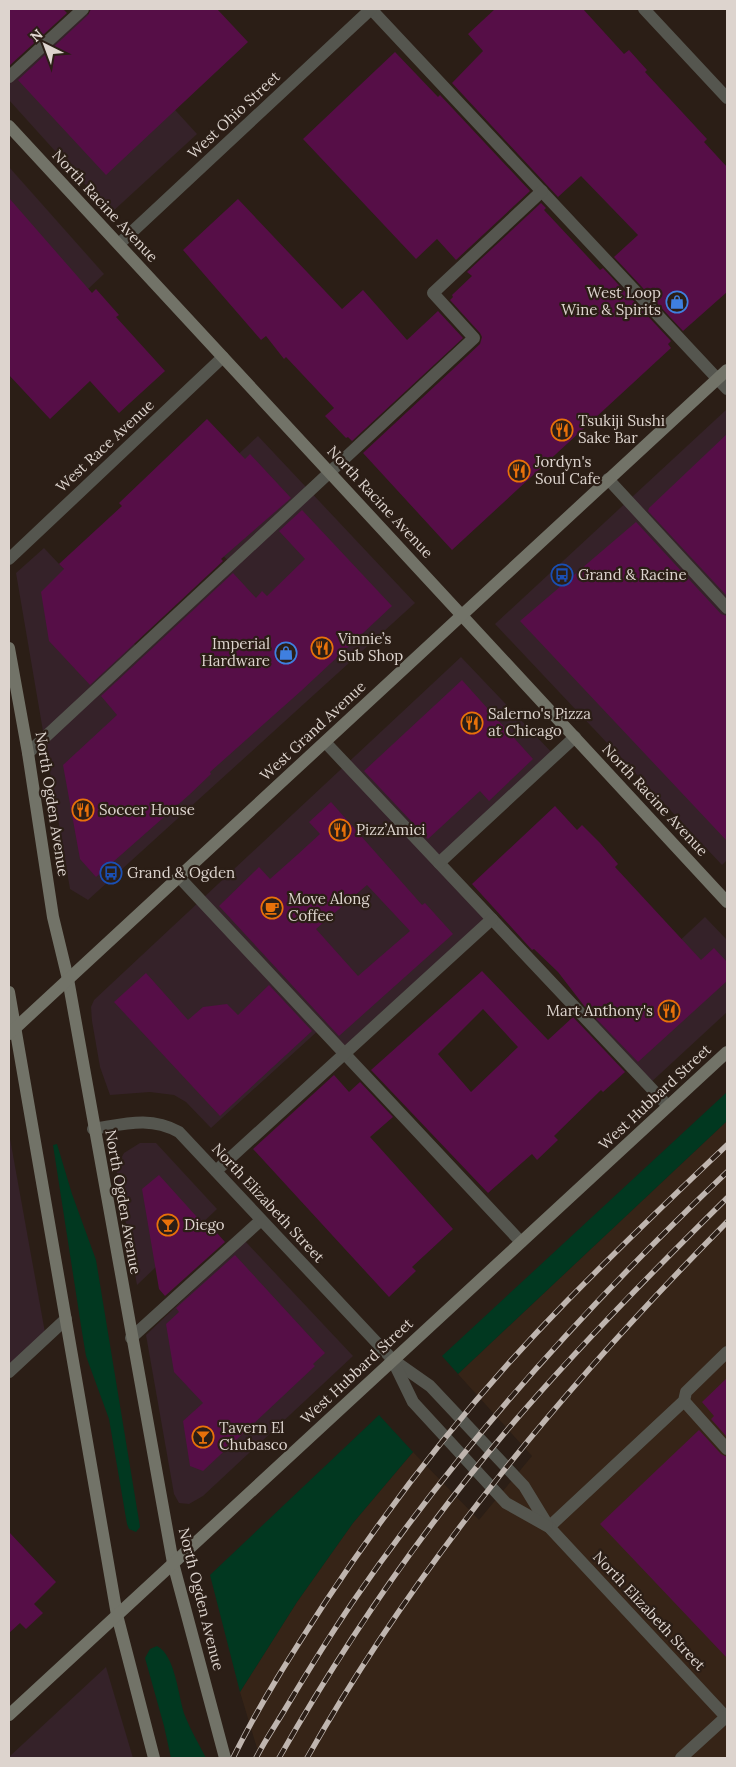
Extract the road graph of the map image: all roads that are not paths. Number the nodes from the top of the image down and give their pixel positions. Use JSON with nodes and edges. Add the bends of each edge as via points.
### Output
{"nodes":[{"id":1,"x":83,"y":9,"type":"edge"},
{"id":2,"x":371,"y":9,"type":"edge"},
{"id":3,"x":648,"y":10,"type":"edge"},
{"id":4,"x":9,"y":77,"type":"edge"},
{"id":5,"x":726,"y":95,"type":"edge"},
{"id":6,"x":9,"y":126,"type":"edge"},
{"id":7,"x":542,"y":191,"type":"junction"},
{"id":8,"x":119,"y":244,"type":"junction"},
{"id":9,"x":223,"y":357,"type":"junction"},
{"id":10,"x":723,"y":374,"type":"edge"},
{"id":11,"x":727,"y":388,"type":"edge"},
{"id":12,"x":330,"y":472,"type":"junction"},
{"id":13,"x":608,"y":480,"type":"junction"},
{"id":14,"x":9,"y":559,"type":"edge"},
{"id":15,"x":727,"y":608,"type":"edge"},
{"id":16,"x":462,"y":615,"type":"junction"},
{"id":17,"x":9,"y":648,"type":"edge"},
{"id":18,"x":575,"y":737,"type":"junction"},
{"id":19,"x":325,"y":742,"type":"junction"},
{"id":20,"x":28,"y":753,"type":"junction"},
{"id":21,"x":439,"y":863,"type":"junction"},
{"id":22,"x":179,"y":877,"type":"junction"},
{"id":23,"x":727,"y":902,"type":"edge"},
{"id":24,"x":492,"y":919,"type":"junction"},
{"id":25,"x":68,"y":979,"type":"junction"},
{"id":26,"x":9,"y":992,"type":"edge"},
{"id":27,"x":12,"y":1031,"type":"edge"},
{"id":28,"x":727,"y":1052,"type":"edge"},
{"id":29,"x":345,"y":1054,"type":"junction"},
{"id":30,"x":668,"y":1106,"type":"junction"},
{"id":31,"x":94,"y":1129,"type":"junction"},
{"id":32,"x":216,"y":1171,"type":"junction"},
{"id":33,"x":261,"y":1220,"type":"junction"},
{"id":34,"x":521,"y":1242,"type":"junction"},
{"id":35,"x":66,"y":1319,"type":"junction"},
{"id":36,"x":132,"y":1338,"type":"junction"},
{"id":37,"x":727,"y":1352,"type":"edge"},
{"id":38,"x":393,"y":1360,"type":"junction"},
{"id":39,"x":9,"y":1372,"type":"edge"},
{"id":40,"x":684,"y":1401,"type":"junction"},
{"id":41,"x":727,"y":1449,"type":"edge"},
{"id":42,"x":549,"y":1527,"type":"junction"},
{"id":43,"x":173,"y":1563,"type":"junction"},
{"id":44,"x":116,"y":1615,"type":"junction"},
{"id":45,"x":9,"y":1715,"type":"edge"},
{"id":46,"x":727,"y":1716,"type":"edge"},
{"id":47,"x":154,"y":1758,"type":"edge"},
{"id":48,"x":225,"y":1758,"type":"edge"},
{"id":49,"x":681,"y":1758,"type":"edge"}],
"edges":[{"from":1,"to":4,"type":"street"},
{"from":2,"to":7,"type":"street"},
{"from":2,"to":8,"type":"street","name":"West Ohio Street"},
{"from":3,"to":5,"type":"street"},
{"from":6,"to":8,"type":"main road","name":"North Racine Avenue"},
{"from":7,"to":10,"type":"street"},
{"from":7,"to":12,"type":"street","via":[[433,292],[474,338]]},
{"from":8,"to":9,"type":"main road","name":"North Racine Avenue"},
{"from":9,"to":12,"type":"main road","name":"North Racine Avenue"},
{"from":9,"to":14,"type":"street","name":"West Race Avenue"},
{"from":10,"to":11,"type":"street"},
{"from":10,"to":13,"type":"main road","name":"West Grand Avenue"},
{"from":12,"to":16,"type":"main road","name":"North Racine Avenue"},
{"from":12,"to":20,"type":"street"},
{"from":13,"to":15,"type":"street"},
{"from":13,"to":16,"type":"main road","name":"West Grand Avenue"},
{"from":16,"to":18,"type":"main road","name":"North Racine Avenue"},
{"from":16,"to":19,"type":"main road","name":"West Grand Avenue"},
{"from":17,"to":20,"type":"main road","name":"North Ogden Avenue"},
{"from":18,"to":21,"type":"street"},
{"from":18,"to":23,"type":"main road","name":"North Racine Avenue"},
{"from":19,"to":21,"type":"street"},
{"from":19,"to":22,"type":"main road","name":"West Grand Avenue"},
{"from":20,"to":25,"type":"main road","name":"North Ogden Avenue","via":[[53,917]]},
{"from":21,"to":24,"type":"street"},
{"from":22,"to":25,"type":"main road","name":"West Grand Avenue"},
{"from":22,"to":29,"type":"street"},
{"from":24,"to":29,"type":"street"},
{"from":24,"to":30,"type":"street"},
{"from":25,"to":27,"type":"main road","name":"West Grand Avenue"},
{"from":25,"to":31,"type":"main road","name":"North Ogden Avenue"},
{"from":26,"to":27,"type":"main road"},
{"from":27,"to":35,"type":"main road"},
{"from":28,"to":30,"type":"main road","name":"West Hubbard Street"},
{"from":29,"to":32,"type":"street"},
{"from":29,"to":34,"type":"street"},
{"from":30,"to":34,"type":"main road","name":"West Hubbard Street"},
{"from":31,"to":32,"type":"street","name":"North Elizabeth Street","via":[[150,1121],[165,1124],[179,1132]]},
{"from":31,"to":36,"type":"main road","name":"North Ogden Avenue"},
{"from":32,"to":33,"type":"street","name":"North Elizabeth Street"},
{"from":33,"to":36,"type":"street"},
{"from":33,"to":38,"type":"street","name":"North Elizabeth Street"},
{"from":34,"to":38,"type":"main road","name":"West Hubbard Street"},
{"from":35,"to":39,"type":"street"},
{"from":35,"to":44,"type":"main road"},
{"from":36,"to":43,"type":"main road","name":"North Ogden Avenue"},
{"from":37,"to":40,"type":"street","via":[[686,1392]]},
{"from":38,"to":42,"type":"street","name":"North Elizabeth Street","via":[[430,1386],[524,1486]]},
{"from":38,"to":42,"type":"street","name":"North Elizabeth Street","via":[[413,1402],[506,1502]]},
{"from":38,"to":43,"type":"main road","name":"West Hubbard Street"},
{"from":40,"to":41,"type":"street"},
{"from":40,"to":42,"type":"street"},
{"from":42,"to":46,"type":"street","name":"North Elizabeth Street"},
{"from":43,"to":44,"type":"main road","name":"West Hubbard Street"},
{"from":43,"to":48,"type":"main road","name":"North Ogden Avenue"},
{"from":44,"to":45,"type":"main road","name":"West Hubbard Street"},
{"from":44,"to":47,"type":"main road"},
{"from":46,"to":49,"type":"street"}]}
